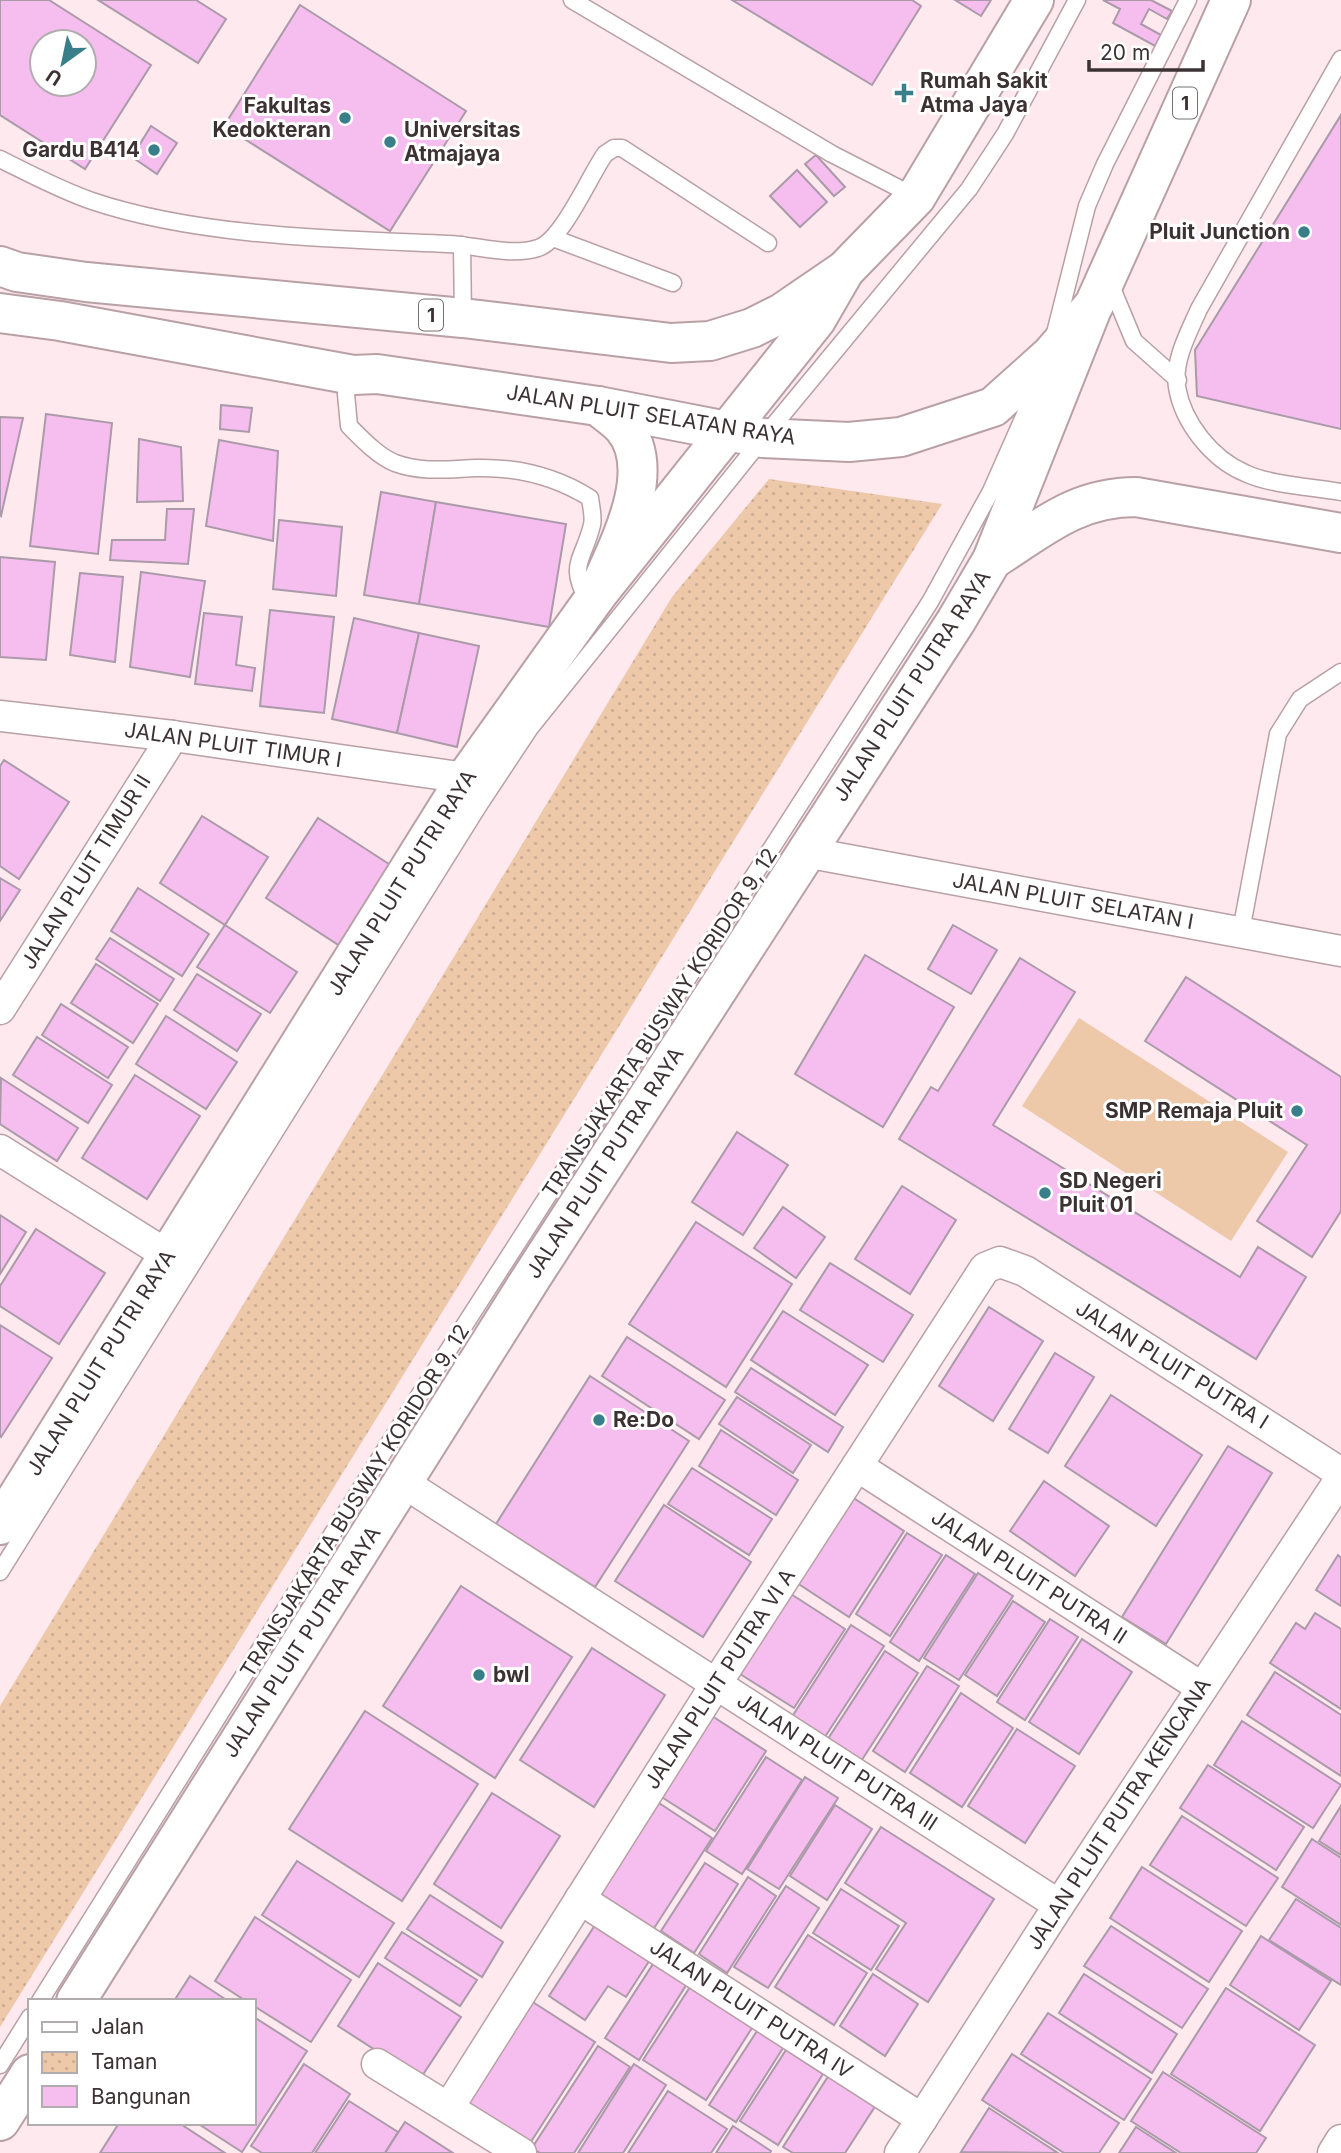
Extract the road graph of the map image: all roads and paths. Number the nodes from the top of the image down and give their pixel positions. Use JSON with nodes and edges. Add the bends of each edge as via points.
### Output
{"nodes":[{"id":1,"x":572,"y":0,"type":"edge"},
{"id":2,"x":1034,"y":0,"type":"edge"},
{"id":3,"x":1077,"y":0,"type":"edge"},
{"id":4,"x":1188,"y":0,"type":"edge"},
{"id":5,"x":1231,"y":0,"type":"edge"},
{"id":6,"x":1341,"y":59,"type":"edge"},
{"id":7,"x":0,"y":159,"type":"edge"},
{"id":8,"x":915,"y":197,"type":"junction"},
{"id":9,"x":553,"y":238,"type":"junction"},
{"id":10,"x":768,"y":243,"type":"dead end"},
{"id":11,"x":462,"y":245,"type":"junction"},
{"id":12,"x":0,"y":266,"type":"edge"},
{"id":13,"x":845,"y":270,"type":"junction"},
{"id":14,"x":673,"y":283,"type":"dead end"},
{"id":15,"x":1100,"y":290,"type":"junction"},
{"id":16,"x":0,"y":313,"type":"edge"},
{"id":17,"x":463,"y":318,"type":"junction"},
{"id":18,"x":1051,"y":355,"type":"junction"},
{"id":19,"x":353,"y":375,"type":"junction"},
{"id":20,"x":1178,"y":380,"type":"junction"},
{"id":21,"x":598,"y":406,"type":"junction"},
{"id":22,"x":746,"y":434,"type":"junction"},
{"id":23,"x":1341,"y":492,"type":"edge"},
{"id":24,"x":1341,"y":533,"type":"edge"},
{"id":25,"x":992,"y":560,"type":"junction"},
{"id":26,"x":593,"y":600,"type":"junction"},
{"id":27,"x":1341,"y":672,"type":"edge"},
{"id":28,"x":0,"y":716,"type":"edge"},
{"id":29,"x":173,"y":736,"type":"junction"},
{"id":30,"x":466,"y":778,"type":"junction"},
{"id":31,"x":805,"y":852,"type":"junction"},
{"id":32,"x":1241,"y":931,"type":"junction"},
{"id":33,"x":1341,"y":951,"type":"edge"},
{"id":34,"x":0,"y":1009,"type":"edge"},
{"id":35,"x":0,"y":1150,"type":"edge"},
{"id":36,"x":169,"y":1256,"type":"junction"},
{"id":37,"x":1000,"y":1262,"type":"joint"},
{"id":38,"x":857,"y":1466,"type":"junction"},
{"id":39,"x":1341,"y":1475,"type":"edge"},
{"id":40,"x":404,"y":1483,"type":"junction"},
{"id":41,"x":5,"y":1506,"type":"edge"},
{"id":42,"x":0,"y":1572,"type":"edge"},
{"id":43,"x":716,"y":1684,"type":"junction"},
{"id":44,"x":1202,"y":1687,"type":"junction"},
{"id":45,"x":580,"y":1899,"type":"junction"},
{"id":46,"x":1059,"y":1905,"type":"junction"},
{"id":47,"x":41,"y":1999,"type":"edge"},
{"id":48,"x":77,"y":1999,"type":"edge"},
{"id":49,"x":28,"y":2020,"type":"edge"},
{"id":50,"x":377,"y":2064,"type":"dead end"},
{"id":51,"x":0,"y":2065,"type":"edge"},
{"id":52,"x":28,"y":2077,"type":"edge"},
{"id":53,"x":449,"y":2107,"type":"junction"},
{"id":54,"x":922,"y":2119,"type":"junction"},
{"id":55,"x":0,"y":2121,"type":"edge"},
{"id":56,"x":1341,"y":2140,"type":"edge"},
{"id":57,"x":522,"y":2153,"type":"edge"},
{"id":58,"x":900,"y":2153,"type":"edge"},
{"id":59,"x":1333,"y":2153,"type":"edge"}],
"edges":[{"from":1,"to":8,"type":"lane","via":[[832,154]]},
{"from":2,"to":8,"type":"main road","number":"1"},
{"from":3,"to":22,"type":"lane","via":[[1005,134],[969,189]]},
{"from":4,"to":18,"type":"lane","name":"TRANSJAKARTA BUSWAY KORIDOR 9, 12","via":[[1087,206]]},
{"from":5,"to":15,"type":"main road","name":"JALAN PLUIT SELATAN RAYA","number":"1"},
{"from":6,"to":20,"type":"lane","via":[[1199,309],[1181,352]]},
{"from":7,"to":11,"type":"lane","via":[[91,201],[151,216],[333,239]]},
{"from":8,"to":13,"type":"main road","number":"1"},
{"from":9,"to":10,"type":"lane","via":[[605,154],[622,148]]},
{"from":9,"to":11,"type":"lane","via":[[539,248]]},
{"from":9,"to":14,"type":"lane"},
{"from":11,"to":17,"type":"lane"},
{"from":12,"to":17,"type":"main road","number":"1","via":[[86,282]]},
{"from":13,"to":17,"type":"main road","number":"1","via":[[782,313],[710,341],[671,343]]},
{"from":13,"to":22,"type":"main road","name":"JALAN PLUIT PUTRI RAYA"},
{"from":15,"to":18,"type":"main road","name":"JALAN PLUIT SELATAN RAYA","number":"1"},
{"from":15,"to":20,"type":"lane","via":[[1134,341]]},
{"from":15,"to":25,"type":"main road","name":"JALAN PLUIT PUTRA RAYA"},
{"from":16,"to":19,"type":"main road","name":"JALAN PLUIT SELATAN RAYA","number":"1"},
{"from":18,"to":22,"type":"main road","name":"JALAN PLUIT SELATAN RAYA","number":"1","via":[[993,407],[901,437],[849,442]]},
{"from":18,"to":47,"type":"lane","name":"TRANSJAKARTA BUSWAY KORIDOR 9, 12","via":[[991,491],[930,602],[415,1402]]},
{"from":19,"to":21,"type":"main road","name":"JALAN PLUIT SELATAN RAYA","number":"1","via":[[377,374]]},
{"from":19,"to":26,"type":"lane","via":[[346,394],[349,426],[395,463],[442,472],[476,468],[530,471],[590,498],[593,523],[577,583]]},
{"from":20,"to":23,"type":"lane","via":[[1193,424],[1212,453],[1246,474]]},
{"from":21,"to":22,"type":"main road","name":"JALAN PLUIT SELATAN RAYA","number":"1"},
{"from":21,"to":26,"type":"main road","via":[[624,428],[637,452],[637,481],[630,515]]},
{"from":22,"to":26,"type":"main road","name":"JALAN PLUIT PUTRI RAYA"},
{"from":22,"to":42,"type":"lane","via":[[523,739]]},
{"from":24,"to":25,"type":"main road","via":[[1114,497],[1067,512]]},
{"from":25,"to":31,"type":"main road","name":"JALAN PLUIT PUTRA RAYA"},
{"from":26,"to":30,"type":"main road","name":"JALAN PLUIT PUTRI RAYA"},
{"from":27,"to":32,"type":"lane","via":[[1300,699],[1278,734]]},
{"from":28,"to":29,"type":"street","name":"JALAN PLUIT TIMUR I"},
{"from":29,"to":30,"type":"street","name":"JALAN PLUIT TIMUR I"},
{"from":29,"to":34,"type":"street","name":"JALAN PLUIT TIMUR II"},
{"from":30,"to":36,"type":"main road","name":"JALAN PLUIT PUTRI RAYA"},
{"from":31,"to":32,"type":"street","name":"JALAN PLUIT SELATAN I"},
{"from":31,"to":40,"type":"main road","name":"JALAN PLUIT PUTRA RAYA"},
{"from":32,"to":33,"type":"street","name":"JALAN PLUIT SELATAN I"},
{"from":35,"to":36,"type":"street"},
{"from":36,"to":41,"type":"main road","name":"JALAN PLUIT PUTRI RAYA"},
{"from":37,"to":38,"type":"street","name":"JALAN PLUIT PUTRA VI A","via":[[978,1274]]},
{"from":37,"to":39,"type":"street","name":"JALAN PLUIT PUTRA I","via":[[1025,1272]]},
{"from":38,"to":43,"type":"street","name":"JALAN PLUIT PUTRA VI A"},
{"from":38,"to":44,"type":"street","name":"JALAN PLUIT PUTRA II"},
{"from":39,"to":44,"type":"street","name":"JALAN PLUIT PUTRA KENCANA"},
{"from":40,"to":43,"type":"street","name":"JALAN PLUIT PUTRA III"},
{"from":40,"to":48,"type":"main road","name":"JALAN PLUIT PUTRA RAYA"},
{"from":43,"to":45,"type":"street","name":"JALAN PLUIT PUTRA VI A"},
{"from":43,"to":46,"type":"street","name":"JALAN PLUIT PUTRA III"},
{"from":44,"to":46,"type":"street","name":"JALAN PLUIT PUTRA KENCANA"},
{"from":45,"to":53,"type":"street","name":"JALAN PLUIT PUTRA VI A"},
{"from":45,"to":54,"type":"street","name":"JALAN PLUIT PUTRA IV"},
{"from":46,"to":54,"type":"street","name":"JALAN PLUIT PUTRA KENCANA"},
{"from":49,"to":51,"type":"lane"},
{"from":50,"to":53,"type":"street"},
{"from":52,"to":55,"type":"main road"},
{"from":53,"to":57,"type":"street"},
{"from":54,"to":58,"type":"street","name":"JALAN PLUIT PUTRA KENCANA"},
{"from":56,"to":59,"type":"street"}]}
